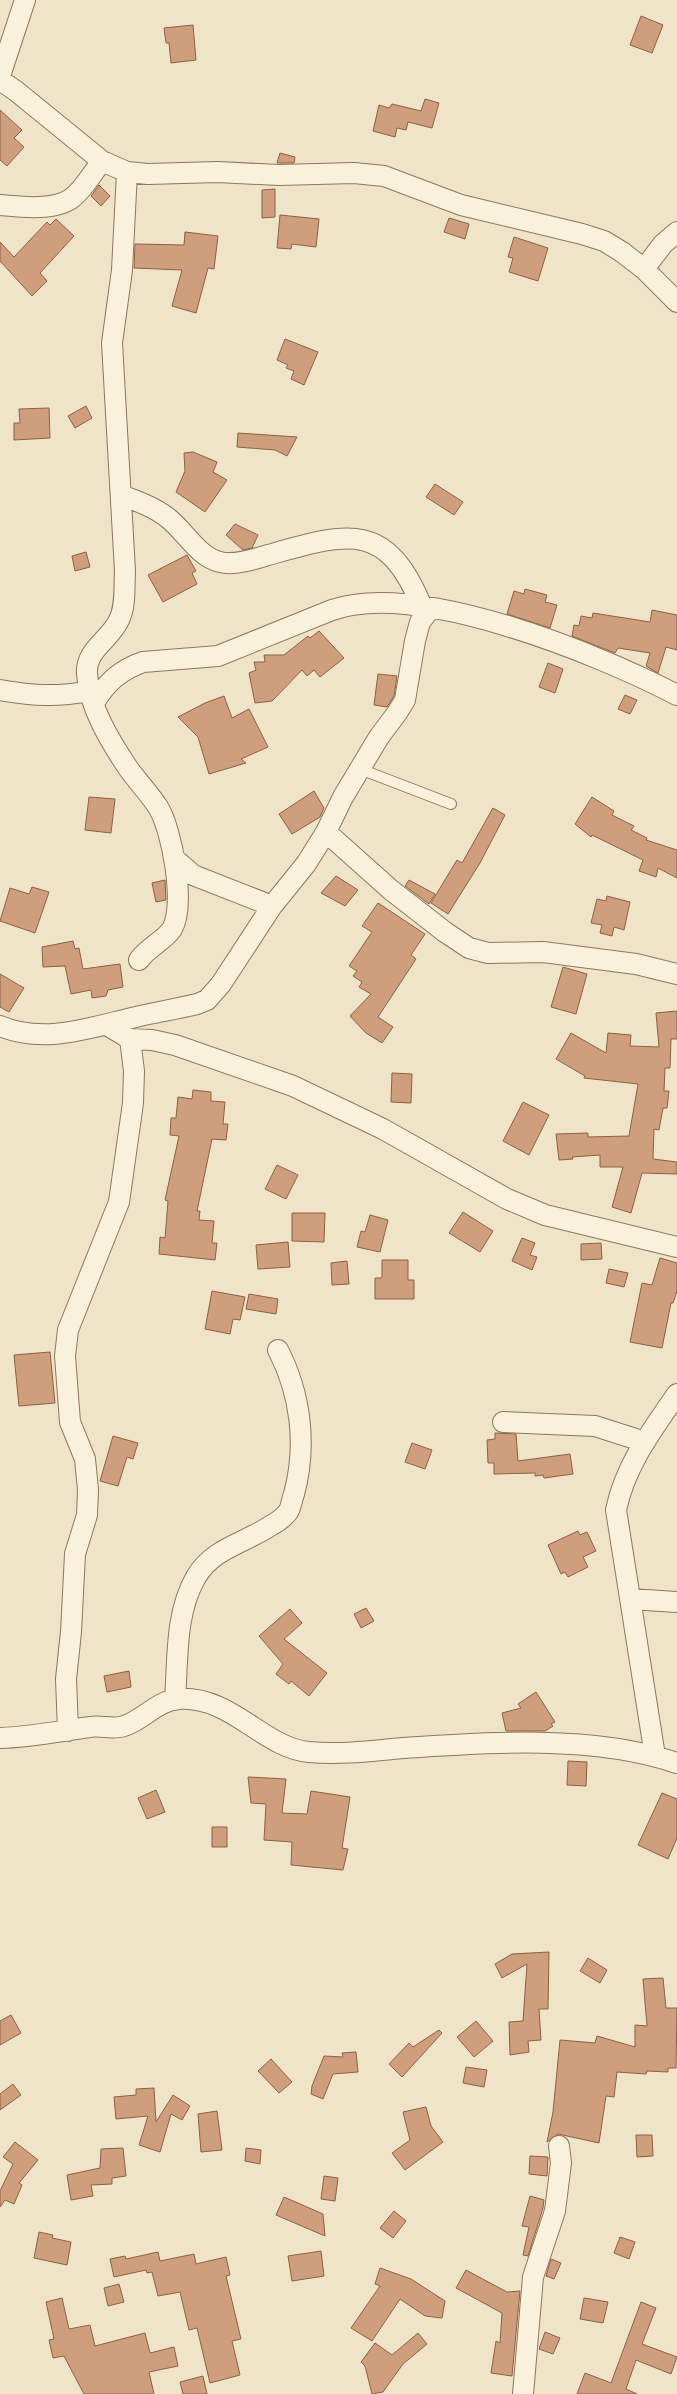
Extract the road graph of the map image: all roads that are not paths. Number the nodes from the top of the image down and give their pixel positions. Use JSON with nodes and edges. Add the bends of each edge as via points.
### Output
{"nodes":[{"id":1,"x":25,"y":0,"type":"edge"},
{"id":2,"x":0,"y":76,"type":"edge"},
{"id":3,"x":0,"y":80,"type":"edge"},
{"id":4,"x":102,"y":161,"type":"junction"},
{"id":5,"x":127,"y":172,"type":"junction"},
{"id":6,"x":0,"y":205,"type":"edge"},
{"id":7,"x":677,"y":232,"type":"edge"},
{"id":8,"x":644,"y":269,"type":"junction"},
{"id":9,"x":677,"y":302,"type":"edge"},
{"id":10,"x":121,"y":495,"type":"junction"},
{"id":11,"x":426,"y":608,"type":"junction"},
{"id":12,"x":0,"y":690,"type":"edge"},
{"id":13,"x":677,"y":695,"type":"edge"},
{"id":14,"x":93,"y":697,"type":"junction"},
{"id":15,"x":360,"y":769,"type":"junction"},
{"id":16,"x":451,"y":804,"type":"dead end"},
{"id":17,"x":326,"y":832,"type":"junction"},
{"id":18,"x":174,"y":859,"type":"junction"},
{"id":19,"x":272,"y":906,"type":"junction"},
{"id":20,"x":139,"y":960,"type":"dead end"},
{"id":21,"x":677,"y":974,"type":"edge"},
{"id":22,"x":107,"y":1025,"type":"junction"},
{"id":23,"x":0,"y":1026,"type":"edge"},
{"id":24,"x":130,"y":1039,"type":"junction"},
{"id":25,"x":677,"y":1247,"type":"edge"},
{"id":26,"x":278,"y":1350,"type":"dead end"},
{"id":27,"x":677,"y":1394,"type":"edge"},
{"id":28,"x":503,"y":1422,"type":"dead end"},
{"id":29,"x":645,"y":1442,"type":"junction"},
{"id":30,"x":630,"y":1599,"type":"junction"},
{"id":31,"x":677,"y":1602,"type":"edge"},
{"id":32,"x":175,"y":1700,"type":"junction"},
{"id":33,"x":68,"y":1731,"type":"junction"},
{"id":34,"x":0,"y":1738,"type":"edge"},
{"id":35,"x":655,"y":1756,"type":"junction"},
{"id":36,"x":677,"y":1763,"type":"edge"},
{"id":37,"x":559,"y":2146,"type":"dead end"},
{"id":38,"x":523,"y":2394,"type":"edge"}],
"edges":[{"from":1,"to":2,"type":"street"},
{"from":3,"to":4,"type":"street"},
{"from":4,"to":5,"type":"street"},
{"from":4,"to":6,"type":"street","via":[[73,197],[64,202],[34,208]]},
{"from":5,"to":8,"type":"street","via":[[354,173],[384,176],[461,205],[604,241]]},
{"from":5,"to":10,"type":"street","via":[[122,270],[112,343]]},
{"from":7,"to":8,"type":"street"},
{"from":8,"to":9,"type":"street"},
{"from":10,"to":11,"type":"street","via":[[168,518],[200,551],[221,563],[258,558],[329,540],[368,541],[395,558]]},
{"from":10,"to":14,"type":"street","via":[[125,571],[123,607],[119,621],[89,657],[87,675]]},
{"from":11,"to":13,"type":"street","via":[[460,612],[507,626],[619,667]]},
{"from":11,"to":14,"type":"street","via":[[348,604],[218,656],[143,662],[124,671]]},
{"from":11,"to":15,"type":"street","via":[[415,641],[405,700]]},
{"from":12,"to":14,"type":"street","via":[[32,695]]},
{"from":14,"to":18,"type":"street","via":[[98,715],[128,768],[159,808]]},
{"from":15,"to":16,"type":"lane"},
{"from":15,"to":17,"type":"street"},
{"from":17,"to":19,"type":"street","via":[[306,864]]},
{"from":17,"to":21,"type":"street","via":[[391,890],[469,948],[488,953],[542,952],[636,964]]},
{"from":18,"to":19,"type":"street","via":[[193,875]]},
{"from":18,"to":20,"type":"street","via":[[178,909],[172,929]]},
{"from":19,"to":22,"type":"street","via":[[233,968],[207,1000]]},
{"from":22,"to":23,"type":"street","via":[[42,1035],[14,1032]]},
{"from":22,"to":24,"type":"street"},
{"from":24,"to":25,"type":"street","via":[[175,1045],[293,1086],[384,1130],[507,1199],[546,1215]]},
{"from":24,"to":33,"type":"street","via":[[134,1070],[133,1103],[119,1202],[68,1330],[65,1356],[70,1422],[85,1459],[88,1490],[87,1515],[75,1554],[66,1680]]},
{"from":26,"to":32,"type":"street","via":[[298,1405],[302,1439],[289,1512],[272,1526],[210,1558],[197,1576],[184,1604]]},
{"from":27,"to":29,"type":"street"},
{"from":28,"to":29,"type":"street","via":[[595,1426]]},
{"from":29,"to":30,"type":"street","via":[[621,1485],[616,1510]]},
{"from":30,"to":31,"type":"street"},
{"from":30,"to":35,"type":"street"},
{"from":32,"to":33,"type":"street","via":[[157,1706],[124,1726],[92,1726]]},
{"from":32,"to":35,"type":"street","via":[[194,1699],[210,1703],[298,1752],[354,1753],[466,1745],[569,1744],[623,1748]]},
{"from":33,"to":34,"type":"street"},
{"from":35,"to":36,"type":"street"},
{"from":37,"to":38,"type":"street","via":[[561,2163],[555,2211],[533,2277]]}]}
